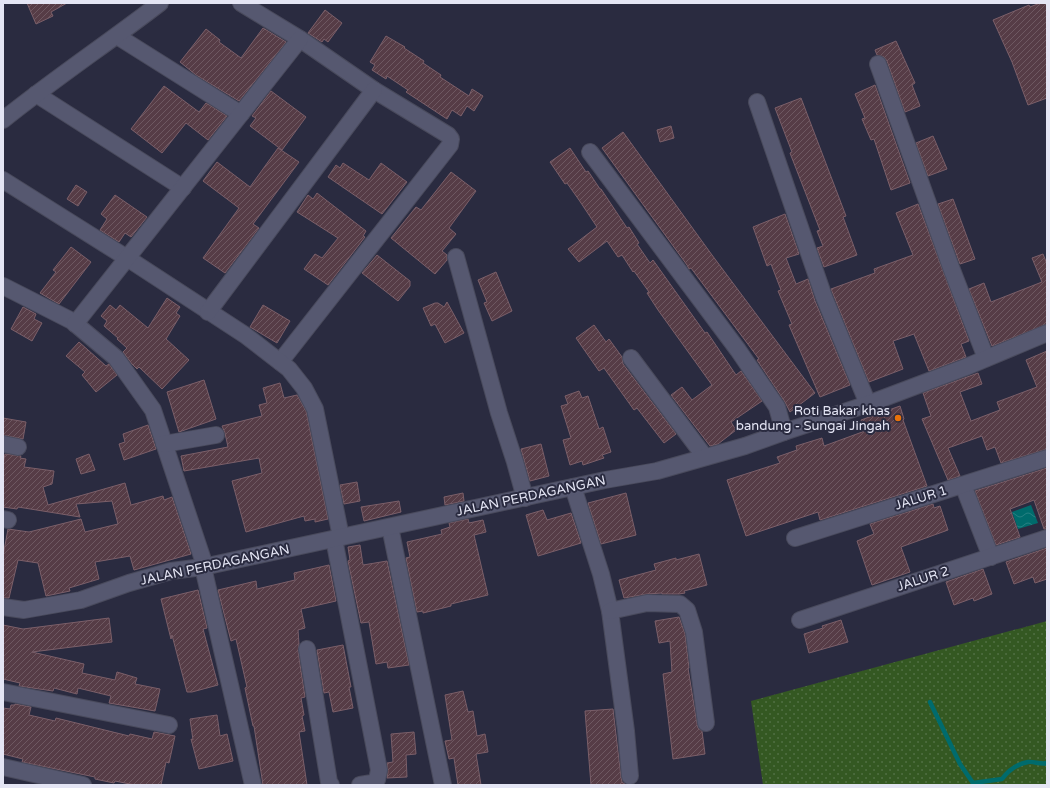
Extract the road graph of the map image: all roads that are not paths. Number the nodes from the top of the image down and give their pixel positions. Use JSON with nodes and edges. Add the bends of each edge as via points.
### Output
{"nodes":[{"id":1,"x":160,"y":3,"type":"edge"},
{"id":2,"x":241,"y":3,"type":"edge"},
{"id":3,"x":117,"y":36,"type":"junction"},
{"id":4,"x":300,"y":39,"type":"junction"},
{"id":5,"x":878,"y":64,"type":"dead end"},
{"id":6,"x":374,"y":90,"type":"junction"},
{"id":7,"x":36,"y":94,"type":"junction"},
{"id":8,"x":757,"y":102,"type":"dead end"},
{"id":9,"x":241,"y":114,"type":"junction"},
{"id":10,"x":3,"y":120,"type":"edge"},
{"id":11,"x":590,"y":152,"type":"dead end"},
{"id":12,"x":3,"y":180,"type":"edge"},
{"id":13,"x":183,"y":188,"type":"junction"},
{"id":14,"x":456,"y":257,"type":"dead end"},
{"id":15,"x":128,"y":258,"type":"junction"},
{"id":16,"x":3,"y":286,"type":"edge"},
{"id":17,"x":208,"y":312,"type":"junction"},
{"id":18,"x":75,"y":324,"type":"junction"},
{"id":19,"x":1047,"y":333,"type":"edge"},
{"id":20,"x":632,"y":358,"type":"dead end"},
{"id":21,"x":986,"y":358,"type":"junction"},
{"id":22,"x":280,"y":362,"type":"junction"},
{"id":23,"x":868,"y":404,"type":"junction"},
{"id":24,"x":784,"y":432,"type":"junction"},
{"id":25,"x":216,"y":435,"type":"dead end"},
{"id":26,"x":164,"y":444,"type":"junction"},
{"id":27,"x":705,"y":457,"type":"junction"},
{"id":28,"x":1047,"y":458,"type":"edge"},
{"id":29,"x":963,"y":485,"type":"junction"},
{"id":30,"x":573,"y":487,"type":"junction"},
{"id":31,"x":525,"y":498,"type":"junction"},
{"id":32,"x":390,"y":527,"type":"junction"},
{"id":33,"x":338,"y":538,"type":"junction"},
{"id":34,"x":794,"y":538,"type":"dead end"},
{"id":35,"x":1047,"y":538,"type":"edge"},
{"id":36,"x":991,"y":557,"type":"junction"},
{"id":37,"x":204,"y":567,"type":"junction"},
{"id":38,"x":3,"y":607,"type":"edge"},
{"id":39,"x":610,"y":611,"type":"junction"},
{"id":40,"x":800,"y":620,"type":"dead end"},
{"id":41,"x":307,"y":649,"type":"dead end"},
{"id":42,"x":3,"y":692,"type":"edge"},
{"id":43,"x":706,"y":724,"type":"dead end"},
{"id":44,"x":169,"y":725,"type":"dead end"},
{"id":45,"x":3,"y":767,"type":"edge"},
{"id":46,"x":630,"y":776,"type":"dead end"},
{"id":47,"x":83,"y":785,"type":"edge"},
{"id":48,"x":253,"y":785,"type":"edge"},
{"id":49,"x":331,"y":785,"type":"edge"},
{"id":50,"x":360,"y":785,"type":"edge"},
{"id":51,"x":443,"y":785,"type":"edge"}],
"edges":[{"from":1,"to":3,"type":"street"},
{"from":2,"to":4,"type":"street"},
{"from":3,"to":7,"type":"street"},
{"from":3,"to":9,"type":"street"},
{"from":4,"to":6,"type":"street"},
{"from":4,"to":9,"type":"street"},
{"from":5,"to":21,"type":"street"},
{"from":6,"to":17,"type":"street"},
{"from":6,"to":22,"type":"street","via":[[448,135],[451,142]]},
{"from":7,"to":10,"type":"street"},
{"from":7,"to":13,"type":"street"},
{"from":8,"to":23,"type":"street","via":[[824,297]]},
{"from":9,"to":13,"type":"street"},
{"from":11,"to":24,"type":"street","via":[[738,350],[776,407]]},
{"from":12,"to":15,"type":"street"},
{"from":13,"to":15,"type":"street"},
{"from":14,"to":31,"type":"street"},
{"from":15,"to":17,"type":"street"},
{"from":15,"to":18,"type":"street"},
{"from":16,"to":18,"type":"street"},
{"from":17,"to":22,"type":"street","via":[[245,334]]},
{"from":18,"to":26,"type":"street","via":[[116,358],[153,410]]},
{"from":19,"to":21,"type":"street","name":"JALAN PERDAGANGAN"},
{"from":20,"to":27,"type":"street"},
{"from":21,"to":23,"type":"street","name":"JALAN PERDAGANGAN"},
{"from":22,"to":33,"type":"street","via":[[304,388],[315,409]]},
{"from":23,"to":24,"type":"street","name":"JALAN PERDAGANGAN"},
{"from":24,"to":27,"type":"street","name":"JALAN PERDAGANGAN"},
{"from":25,"to":26,"type":"street"},
{"from":26,"to":37,"type":"street"},
{"from":27,"to":30,"type":"street","name":"JALAN PERDAGANGAN","via":[[657,471]]},
{"from":28,"to":29,"type":"street","name":"JALUR 1"},
{"from":29,"to":34,"type":"street","name":"JALUR 1"},
{"from":29,"to":36,"type":"street"},
{"from":30,"to":31,"type":"street","name":"JALAN PERDAGANGAN"},
{"from":30,"to":39,"type":"street"},
{"from":31,"to":32,"type":"street","name":"JALAN PERDAGANGAN"},
{"from":32,"to":33,"type":"street","name":"JALAN PERDAGANGAN"},
{"from":32,"to":51,"type":"street"},
{"from":33,"to":37,"type":"street","name":"JALAN PERDAGANGAN"},
{"from":33,"to":50,"type":"street","via":[[379,770],[377,780]]},
{"from":35,"to":36,"type":"street","name":"JALUR 2"},
{"from":36,"to":40,"type":"street","name":"JALUR 2"},
{"from":37,"to":38,"type":"street","name":"JALAN PERDAGANGAN","via":[[171,571],[81,600],[24,610]]},
{"from":37,"to":48,"type":"street"},
{"from":39,"to":43,"type":"street","via":[[647,603],[680,604],[687,610],[694,632]]},
{"from":39,"to":46,"type":"street"},
{"from":41,"to":49,"type":"street"},
{"from":42,"to":44,"type":"street"},
{"from":45,"to":47,"type":"street"}]}
